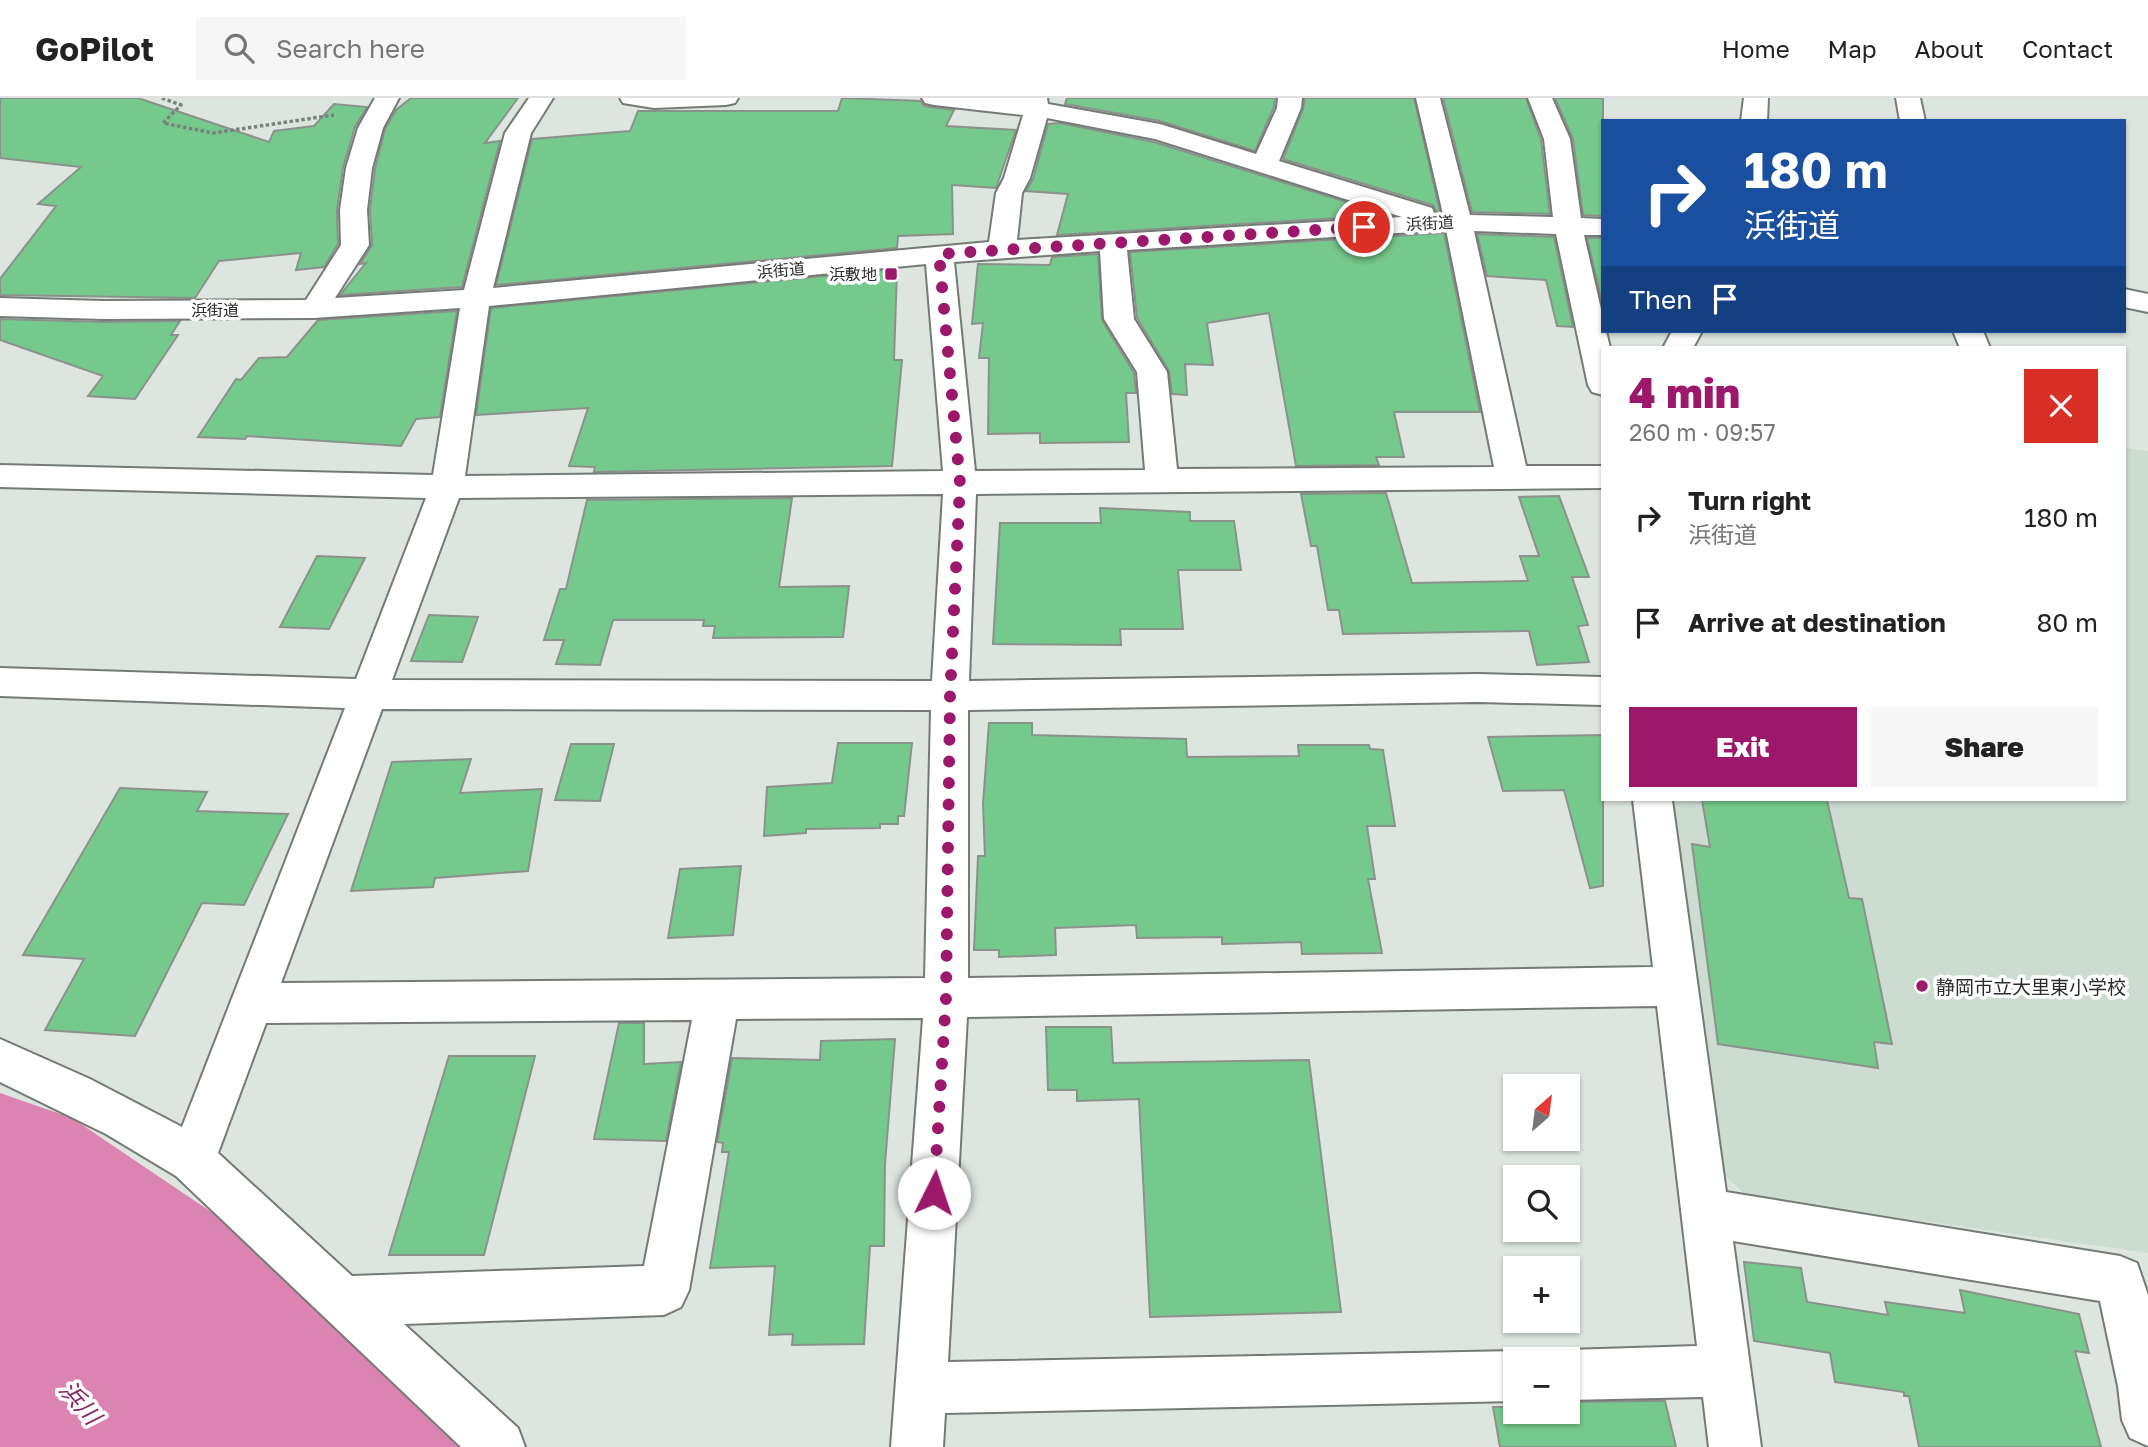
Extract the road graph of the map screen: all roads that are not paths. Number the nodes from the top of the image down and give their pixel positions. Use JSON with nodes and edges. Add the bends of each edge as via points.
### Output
{"nodes":[{"id":1,"x":541,"y":98,"type":"edge"},
{"id":2,"x":632,"y":98,"type":"edge"},
{"id":3,"x":726,"y":98,"type":"edge"},
{"id":4,"x":934,"y":98,"type":"edge"},
{"id":5,"x":1290,"y":98,"type":"edge"},
{"id":6,"x":1428,"y":98,"type":"edge"},
{"id":7,"x":1540,"y":98,"type":"edge"},
{"id":8,"x":1756,"y":98,"type":"edge"},
{"id":9,"x":1908,"y":98,"type":"edge"},
{"id":10,"x":1036,"y":103,"type":"edge"},
{"id":11,"x":382,"y":105,"type":"edge"},
{"id":12,"x":1754,"y":119,"type":"edge"},
{"id":13,"x":1913,"y":119,"type":"edge"},
{"id":14,"x":1264,"y":166,"type":"junction"},
{"id":15,"x":1453,"y":222,"type":"junction"},
{"id":16,"x":1568,"y":225,"type":"junction"},
{"id":17,"x":1601,"y":227,"type":"edge"},
{"id":18,"x":1113,"y":242,"type":"junction"},
{"id":19,"x":1002,"y":249,"type":"junction"},
{"id":20,"x":939,"y":254,"type":"junction"},
{"id":21,"x":2126,"y":298,"type":"edge"},
{"id":22,"x":476,"y":299,"type":"junction"},
{"id":23,"x":2148,"y":303,"type":"edge"},
{"id":24,"x":0,"y":307,"type":"edge"},
{"id":25,"x":314,"y":309,"type":"junction"},
{"id":26,"x":1601,"y":376,"type":"edge"},
{"id":27,"x":0,"y":476,"type":"edge"},
{"id":28,"x":1601,"y":477,"type":"edge"},
{"id":29,"x":1512,"y":478,"type":"junction"},
{"id":30,"x":1163,"y":482,"type":"junction"},
{"id":31,"x":960,"y":483,"type":"junction"},
{"id":32,"x":447,"y":487,"type":"junction"},
{"id":33,"x":0,"y":682,"type":"edge"},
{"id":34,"x":1601,"y":691,"type":"edge"},
{"id":35,"x":368,"y":694,"type":"junction"},
{"id":36,"x":950,"y":696,"type":"junction"},
{"id":37,"x":1653,"y":801,"type":"edge"},
{"id":38,"x":1676,"y":986,"type":"junction"},
{"id":39,"x":946,"y":998,"type":"junction"},
{"id":40,"x":718,"y":999,"type":"junction"},
{"id":41,"x":251,"y":1003,"type":"junction"},
{"id":42,"x":0,"y":1060,"type":"edge"},
{"id":43,"x":192,"y":1160,"type":"junction"},
{"id":44,"x":1706,"y":1213,"type":"junction"},
{"id":45,"x":343,"y":1301,"type":"junction"},
{"id":46,"x":1725,"y":1371,"type":"junction"},
{"id":47,"x":1580,"y":1375,"type":"edge"},
{"id":48,"x":1503,"y":1376,"type":"edge"},
{"id":49,"x":921,"y":1388,"type":"junction"},
{"id":50,"x":2148,"y":1420,"type":"edge"},
{"id":51,"x":499,"y":1447,"type":"edge"},
{"id":52,"x":917,"y":1447,"type":"edge"},
{"id":53,"x":1735,"y":1447,"type":"edge"}],
"edges":[{"from":1,"to":22,"type":"street","via":[[518,133]]},
{"from":2,"to":3,"type":"street"},
{"from":4,"to":10,"type":"street"},
{"from":5,"to":14,"type":"street"},
{"from":6,"to":15,"type":"street"},
{"from":7,"to":16,"type":"street","via":[[1557,139]]},
{"from":8,"to":12,"type":"street"},
{"from":9,"to":13,"type":"street"},
{"from":10,"to":14,"type":"street","via":[[1160,132]]},
{"from":10,"to":19,"type":"street","via":[[1009,193]]},
{"from":11,"to":25,"type":"street","via":[[358,170],[351,229],[355,245]]},
{"from":14,"to":15,"type":"street"},
{"from":15,"to":16,"type":"street","name":"浜街道"},
{"from":15,"to":18,"type":"street","name":"浜街道"},
{"from":15,"to":29,"type":"street"},
{"from":16,"to":17,"type":"street","name":"浜街道"},
{"from":16,"to":26,"type":"street"},
{"from":18,"to":19,"type":"street","name":"浜街道"},
{"from":18,"to":30,"type":"street","via":[[1119,319],[1152,372]]},
{"from":19,"to":20,"type":"street","name":"浜街道"},
{"from":20,"to":22,"type":"street","name":"浜街道"},
{"from":20,"to":31,"type":"street"},
{"from":21,"to":23,"type":"street"},
{"from":22,"to":25,"type":"street","name":"浜街道"},
{"from":22,"to":32,"type":"street"},
{"from":24,"to":25,"type":"street","name":"浜街道"},
{"from":27,"to":32,"type":"street"},
{"from":28,"to":29,"type":"street"},
{"from":29,"to":30,"type":"street"},
{"from":30,"to":31,"type":"street"},
{"from":31,"to":32,"type":"street"},
{"from":31,"to":36,"type":"street"},
{"from":32,"to":35,"type":"street"},
{"from":33,"to":35,"type":"street"},
{"from":34,"to":36,"type":"street","via":[[1478,688]]},
{"from":35,"to":36,"type":"street"},
{"from":35,"to":41,"type":"street"},
{"from":36,"to":39,"type":"street"},
{"from":37,"to":38,"type":"street"},
{"from":38,"to":39,"type":"street"},
{"from":38,"to":44,"type":"street"},
{"from":39,"to":40,"type":"street"},
{"from":39,"to":49,"type":"street"},
{"from":40,"to":41,"type":"street"},
{"from":40,"to":45,"type":"street","via":[[664,1290]]},
{"from":41,"to":43,"type":"street"},
{"from":42,"to":43,"type":"street","via":[[68,1089]]},
{"from":43,"to":45,"type":"street"},
{"from":44,"to":46,"type":"street"},
{"from":44,"to":50,"type":"street","via":[[2120,1280]]},
{"from":45,"to":51,"type":"street"},
{"from":46,"to":47,"type":"street"},
{"from":46,"to":53,"type":"street"},
{"from":48,"to":49,"type":"street"},
{"from":49,"to":52,"type":"street"}]}
